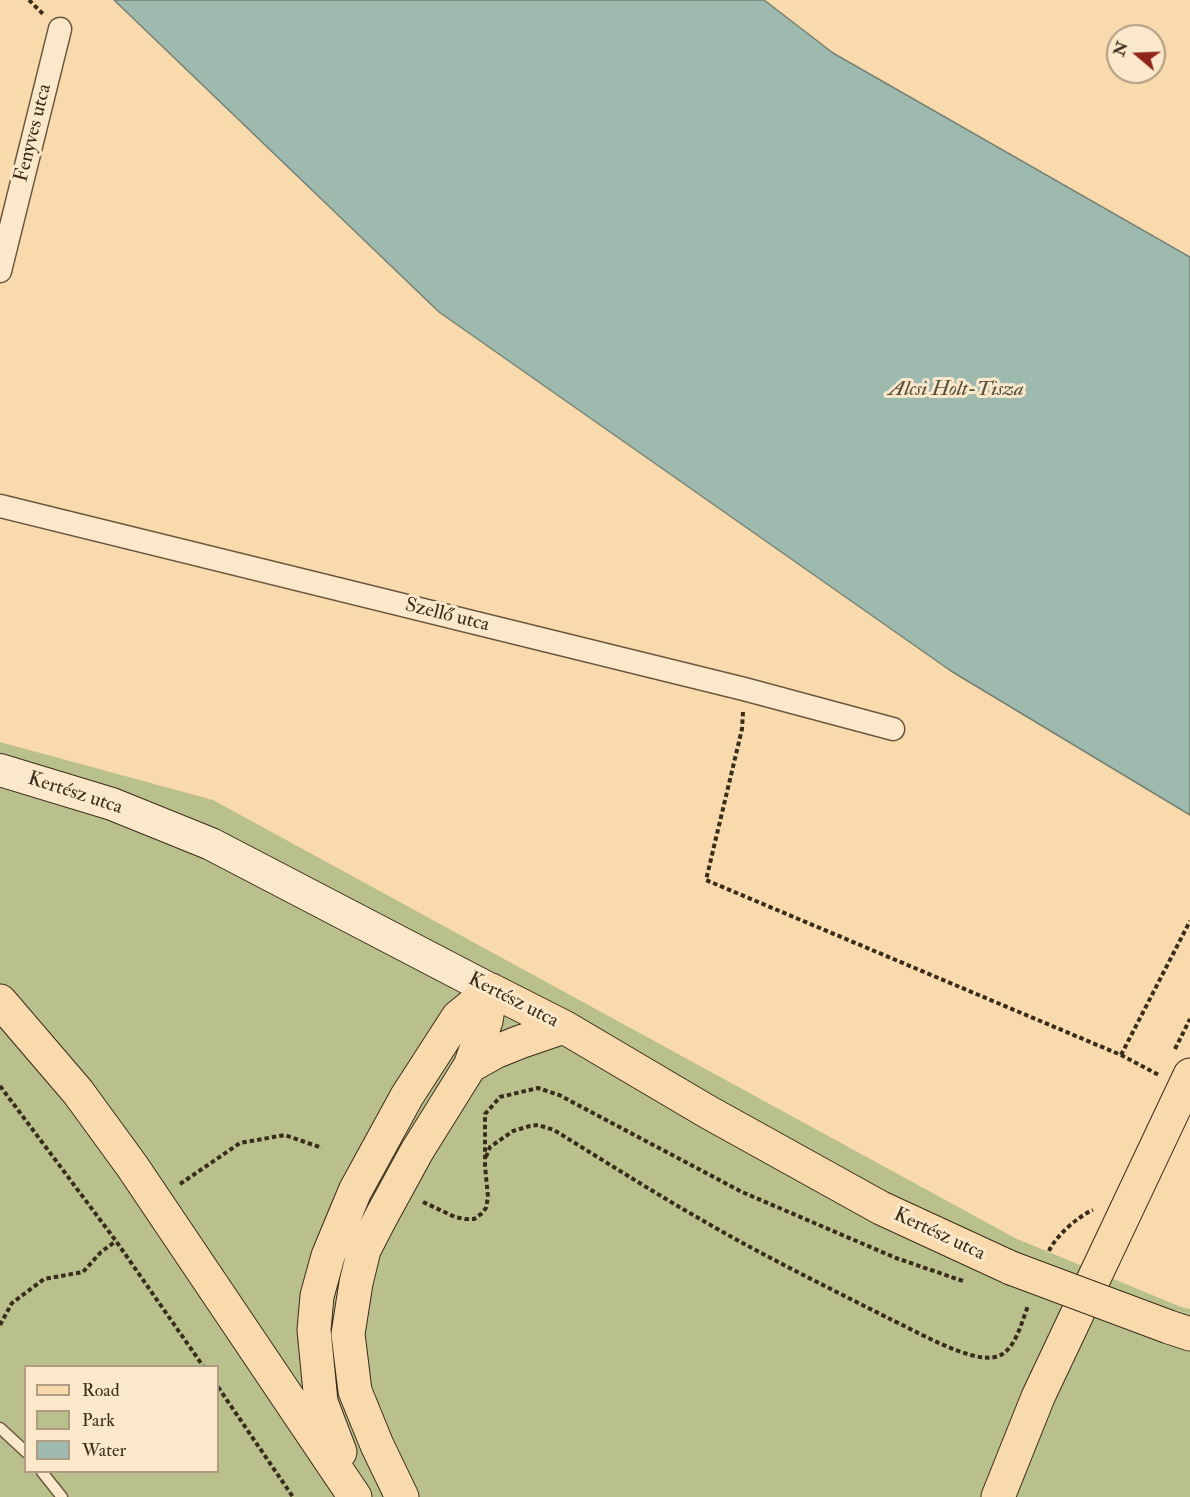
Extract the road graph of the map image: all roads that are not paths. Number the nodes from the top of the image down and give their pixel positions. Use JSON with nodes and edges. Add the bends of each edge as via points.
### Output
{"nodes":[{"id":1,"x":60,"y":29,"type":"dead end"},
{"id":2,"x":0,"y":271,"type":"edge"},
{"id":3,"x":0,"y":506,"type":"edge"},
{"id":4,"x":893,"y":729,"type":"dead end"},
{"id":5,"x":0,"y":770,"type":"edge"},
{"id":6,"x":491,"y":990,"type":"junction"},
{"id":7,"x":0,"y":1001,"type":"edge"},
{"id":8,"x":564,"y":1027,"type":"junction"},
{"id":9,"x":470,"y":1066,"type":"junction"},
{"id":10,"x":1176,"y":1076,"type":"edge"},
{"id":11,"x":1180,"y":1330,"type":"edge"},
{"id":12,"x":0,"y":1428,"type":"edge"},
{"id":13,"x":24,"y":1450,"type":"edge"},
{"id":14,"x":43,"y":1473,"type":"edge"},
{"id":15,"x":62,"y":1497,"type":"edge"},
{"id":16,"x":355,"y":1497,"type":"edge"},
{"id":17,"x":360,"y":1497,"type":"edge"},
{"id":18,"x":402,"y":1497,"type":"edge"},
{"id":19,"x":998,"y":1497,"type":"edge"}],
"edges":[{"from":1,"to":2,"type":"street","name":"Fenyves utca"},
{"from":3,"to":4,"type":"street","name":"Szellő utca"},
{"from":5,"to":6,"type":"main road","name":"Kertész utca","via":[[112,804],[211,844]]},
{"from":6,"to":8,"type":"main road","name":"Kertész utca"},
{"from":6,"to":9,"type":"main road","via":[[486,1021]]},
{"from":6,"to":17,"type":"main road","via":[[458,1017],[406,1096],[355,1191],[328,1256],[317,1296],[314,1330],[321,1402]]},
{"from":7,"to":16,"type":"main road","via":[[78,1092],[132,1166]]},
{"from":8,"to":9,"type":"main road","via":[[495,1052]]},
{"from":8,"to":11,"type":"main road","name":"Kertész utca","bridge":true,"via":[[881,1208],[1011,1268]]},
{"from":9,"to":18,"type":"main road","via":[[417,1151],[364,1250],[356,1282],[348,1334],[355,1391]]},
{"from":10,"to":19,"type":"main road"},
{"from":12,"to":13,"type":"lane"},
{"from":14,"to":15,"type":"lane"}]}
